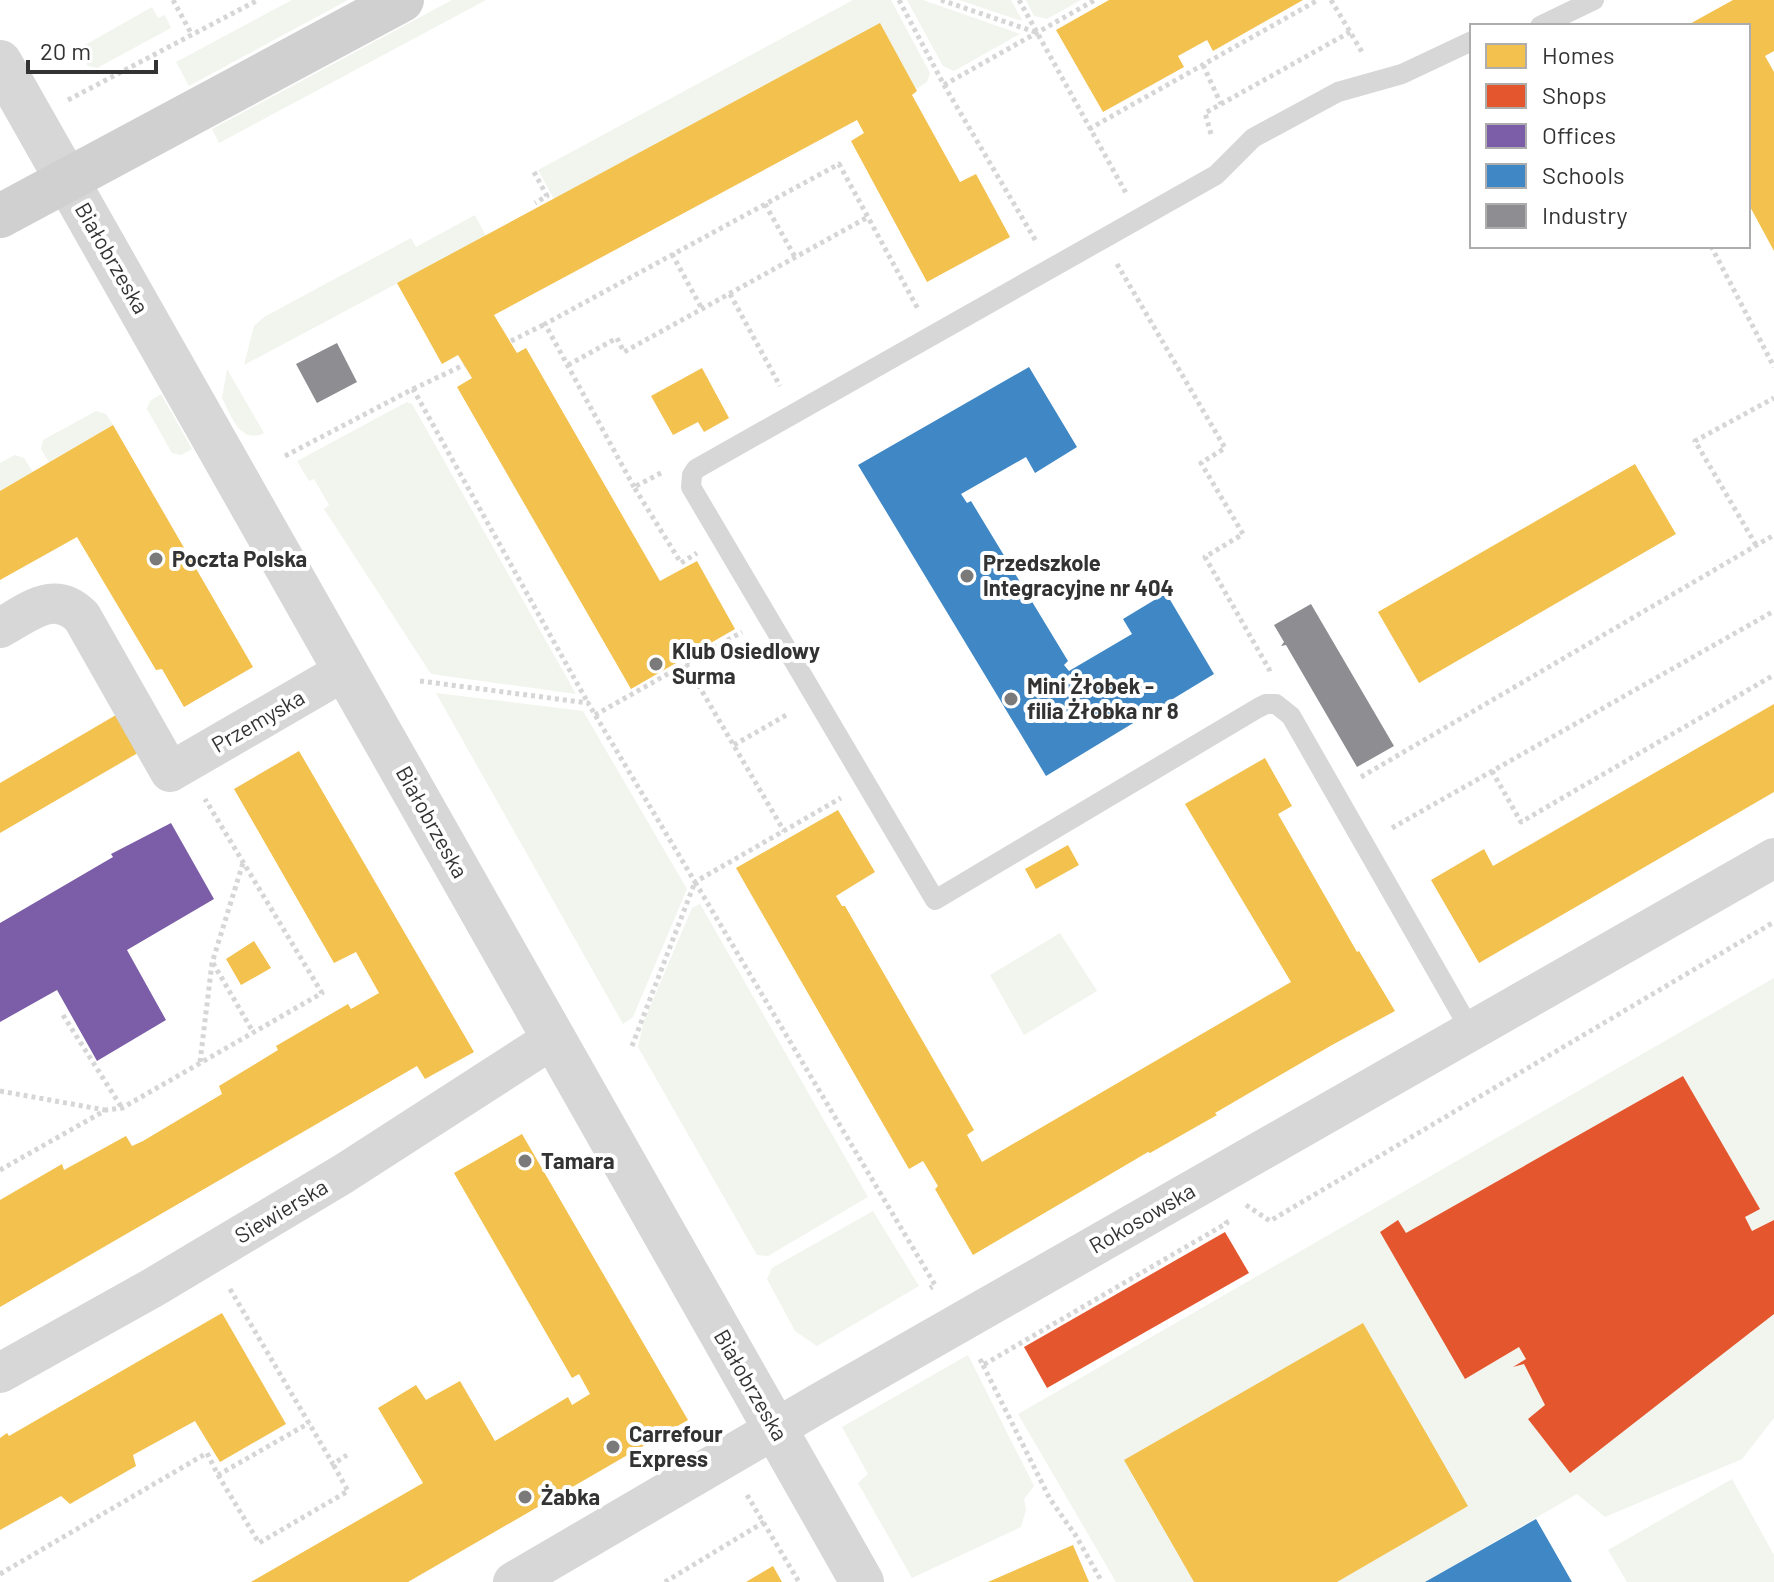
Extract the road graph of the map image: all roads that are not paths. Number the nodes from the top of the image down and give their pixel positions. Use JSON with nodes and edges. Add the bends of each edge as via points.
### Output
{"nodes":[{"id":1,"x":402,"y":0,"type":"edge"},
{"id":2,"x":1594,"y":0,"type":"edge"},
{"id":3,"x":1544,"y":24,"type":"edge"},
{"id":4,"x":1470,"y":42,"type":"edge"},
{"id":5,"x":0,"y":62,"type":"edge"},
{"id":6,"x":68,"y":180,"type":"junction"},
{"id":7,"x":0,"y":216,"type":"edge"},
{"id":8,"x":0,"y":628,"type":"edge"},
{"id":9,"x":346,"y":670,"type":"junction"},
{"id":10,"x":1774,"y":858,"type":"edge"},
{"id":11,"x":1471,"y":1031,"type":"junction"},
{"id":12,"x":554,"y":1038,"type":"junction"},
{"id":13,"x":0,"y":1373,"type":"edge"},
{"id":14,"x":776,"y":1428,"type":"junction"},
{"id":15,"x":513,"y":1582,"type":"edge"},
{"id":16,"x":862,"y":1582,"type":"edge"}],
"edges":[{"from":1,"to":6,"type":"main road"},
{"from":2,"to":3,"type":"lane"},
{"from":4,"to":11,"type":"lane","via":[[1402,74],[1338,92],[1253,138],[1216,175],[696,469],[691,487],[935,900],[1258,708],[1276,704],[1291,716]]},
{"from":5,"to":6,"type":"street","name":"Białobrzeska"},
{"from":6,"to":7,"type":"main road"},
{"from":6,"to":9,"type":"street","name":"Białobrzeska"},
{"from":8,"to":9,"type":"street","name":"Przemyska","via":[[40,606],[54,602],[72,607],[170,772]]},
{"from":9,"to":12,"type":"street","name":"Białobrzeska"},
{"from":10,"to":11,"type":"street","name":"Rokosowska"},
{"from":11,"to":14,"type":"street","name":"Rokosowska"},
{"from":12,"to":13,"type":"street","name":"Siewierska","via":[[343,1174]]},
{"from":12,"to":14,"type":"street","name":"Białobrzeska"},
{"from":14,"to":15,"type":"street","name":"Rokosowska"},
{"from":14,"to":16,"type":"street","name":"Białobrzeska"}]}
